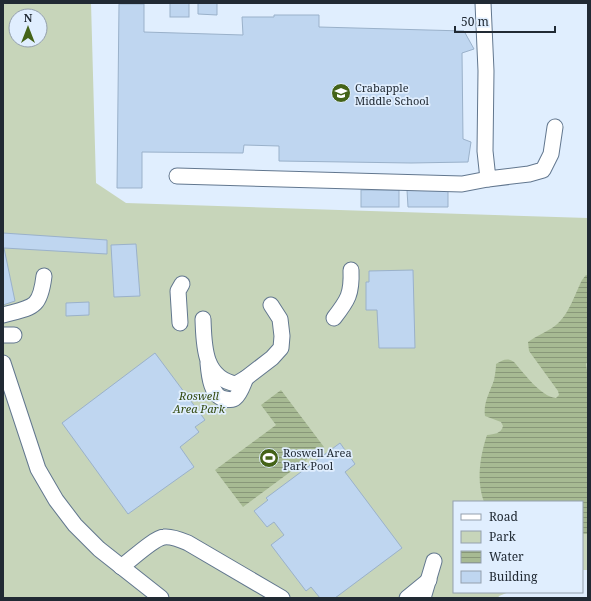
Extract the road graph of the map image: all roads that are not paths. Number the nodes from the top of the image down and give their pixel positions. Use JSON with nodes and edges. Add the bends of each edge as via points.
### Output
{"nodes":[{"id":1,"x":483,"y":3,"type":"edge"},
{"id":2,"x":555,"y":127,"type":"dead end"},
{"id":3,"x":177,"y":176,"type":"dead end"},
{"id":4,"x":488,"y":179,"type":"junction"},
{"id":5,"x":351,"y":270,"type":"dead end"},
{"id":6,"x":44,"y":276,"type":"dead end"},
{"id":7,"x":182,"y":284,"type":"dead end"},
{"id":8,"x":271,"y":305,"type":"dead end"},
{"id":9,"x":3,"y":315,"type":"edge"},
{"id":10,"x":334,"y":318,"type":"dead end"},
{"id":11,"x":203,"y":319,"type":"dead end"},
{"id":12,"x":180,"y":323,"type":"dead end"},
{"id":13,"x":3,"y":363,"type":"edge"},
{"id":14,"x":434,"y":562,"type":"dead end"},
{"id":15,"x":121,"y":567,"type":"junction"},
{"id":16,"x":429,"y":580,"type":"junction"},
{"id":17,"x":161,"y":598,"type":"edge"},
{"id":18,"x":282,"y":598,"type":"edge"},
{"id":19,"x":407,"y":598,"type":"edge"},
{"id":20,"x":424,"y":598,"type":"edge"}],
"edges":[{"from":1,"to":4,"type":"street","via":[[486,71],[485,151]]},
{"from":2,"to":4,"type":"street","via":[[544,170]]},
{"from":3,"to":4,"type":"street","via":[[462,184]]},
{"from":5,"to":10,"type":"street","via":[[350,294]]},
{"from":6,"to":9,"type":"street","via":[[42,291],[35,304]]},
{"from":7,"to":12,"type":"street","via":[[178,291]]},
{"from":8,"to":11,"type":"street","via":[[280,319],[282,345],[272,358],[236,384],[216,373],[207,362]]},
{"from":13,"to":15,"type":"street","via":[[38,469],[56,500],[75,525]]},
{"from":14,"to":16,"type":"street"},
{"from":15,"to":17,"type":"street"},
{"from":15,"to":18,"type":"street","via":[[156,540],[172,537],[188,543]]},
{"from":16,"to":19,"type":"street"},
{"from":16,"to":20,"type":"street"}]}
